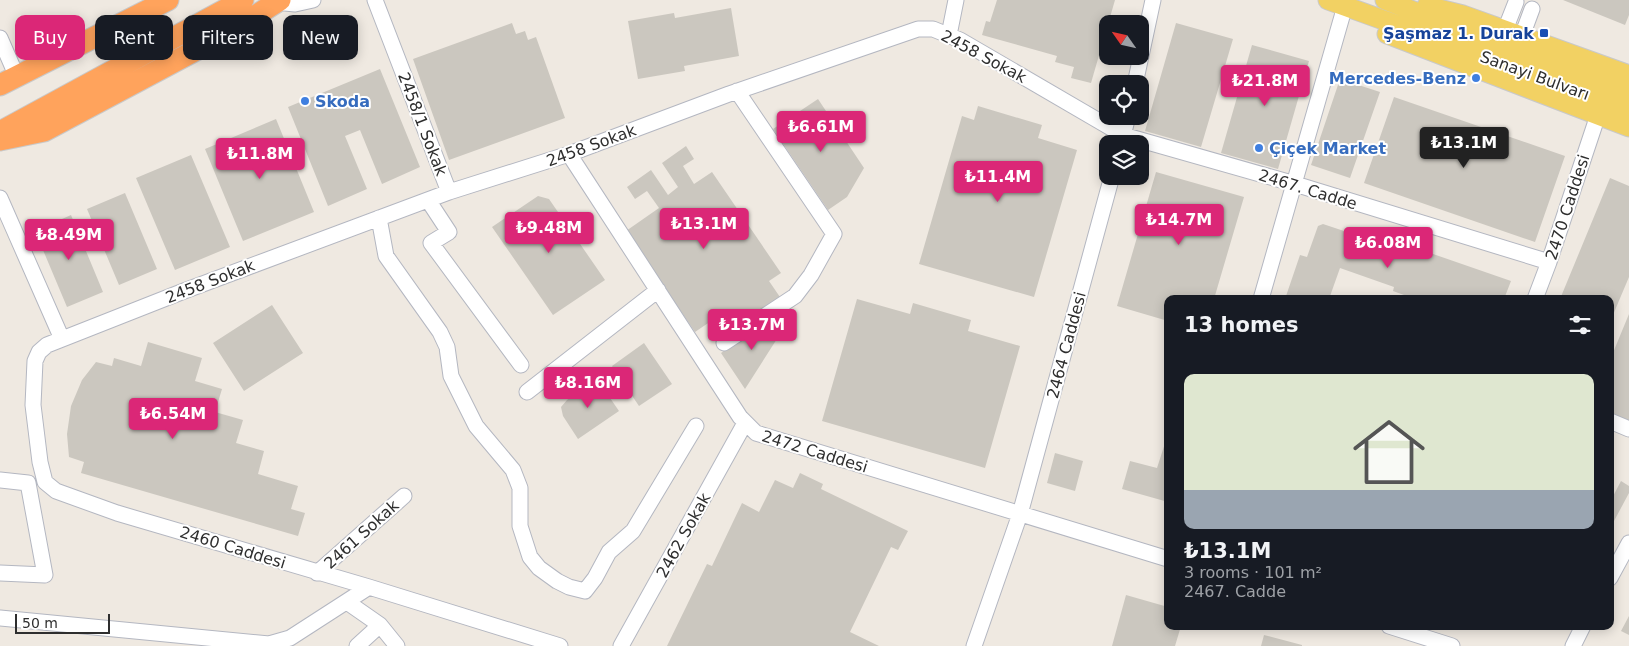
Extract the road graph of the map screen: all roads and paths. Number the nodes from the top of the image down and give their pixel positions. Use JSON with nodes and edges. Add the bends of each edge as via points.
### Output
{"nodes":[{"id":1,"x":314,"y":0,"type":"edge"},
{"id":2,"x":375,"y":0,"type":"edge"},
{"id":3,"x":956,"y":0,"type":"edge"},
{"id":4,"x":1153,"y":0,"type":"edge"},
{"id":5,"x":1385,"y":0,"type":"edge"},
{"id":6,"x":1403,"y":0,"type":"edge"},
{"id":7,"x":277,"y":1,"type":"edge"},
{"id":8,"x":1516,"y":2,"type":"dead end"},
{"id":9,"x":162,"y":3,"type":"edge"},
{"id":10,"x":1337,"y":3,"type":"edge"},
{"id":11,"x":237,"y":4,"type":"edge"},
{"id":12,"x":1532,"y":9,"type":"dead end"},
{"id":13,"x":1514,"y":32,"type":"junction"},
{"id":14,"x":948,"y":35,"type":"junction"},
{"id":15,"x":0,"y":38,"type":"edge"},
{"id":16,"x":1627,"y":69,"type":"edge"},
{"id":17,"x":1137,"y":75,"type":"edge"},
{"id":18,"x":8,"y":81,"type":"edge"},
{"id":19,"x":737,"y":91,"type":"junction"},
{"id":20,"x":1629,"y":92,"type":"edge"},
{"id":21,"x":1629,"y":109,"type":"edge"},
{"id":22,"x":1598,"y":115,"type":"junction"},
{"id":23,"x":1629,"y":127,"type":"edge"},
{"id":24,"x":0,"y":132,"type":"edge"},
{"id":25,"x":1114,"y":135,"type":"edge"},
{"id":26,"x":0,"y":140,"type":"edge"},
{"id":27,"x":1149,"y":147,"type":"edge"},
{"id":28,"x":569,"y":154,"type":"junction"},
{"id":29,"x":1295,"y":184,"type":"junction"},
{"id":30,"x":1110,"y":185,"type":"edge"},
{"id":31,"x":449,"y":192,"type":"junction"},
{"id":32,"x":0,"y":198,"type":"edge"},
{"id":33,"x":428,"y":200,"type":"junction"},
{"id":34,"x":379,"y":218,"type":"junction"},
{"id":35,"x":1549,"y":262,"type":"junction"},
{"id":36,"x":658,"y":290,"type":"junction"},
{"id":37,"x":1262,"y":295,"type":"edge"},
{"id":38,"x":1537,"y":295,"type":"edge"},
{"id":39,"x":62,"y":339,"type":"junction"},
{"id":40,"x":724,"y":343,"type":"dead end"},
{"id":41,"x":47,"y":345,"type":"joint"},
{"id":42,"x":521,"y":365,"type":"dead end"},
{"id":43,"x":527,"y":392,"type":"dead end"},
{"id":44,"x":745,"y":423,"type":"junction"},
{"id":45,"x":1614,"y":423,"type":"edge"},
{"id":46,"x":696,"y":426,"type":"dead end"},
{"id":47,"x":1629,"y":429,"type":"edge"},
{"id":48,"x":0,"y":480,"type":"edge"},
{"id":49,"x":404,"y":496,"type":"dead end"},
{"id":50,"x":1020,"y":514,"type":"junction"},
{"id":51,"x":1629,"y":543,"type":"edge"},
{"id":52,"x":1164,"y":558,"type":"edge"},
{"id":53,"x":1614,"y":571,"type":"edge"},
{"id":54,"x":317,"y":572,"type":"junction"},
{"id":55,"x":0,"y":573,"type":"edge"},
{"id":56,"x":369,"y":587,"type":"junction"},
{"id":57,"x":347,"y":602,"type":"junction"},
{"id":58,"x":0,"y":618,"type":"edge"},
{"id":59,"x":380,"y":625,"type":"junction"},
{"id":60,"x":1416,"y":630,"type":"edge"},
{"id":61,"x":1582,"y":630,"type":"edge"},
{"id":62,"x":357,"y":646,"type":"edge"},
{"id":63,"x":397,"y":646,"type":"edge"},
{"id":64,"x":560,"y":646,"type":"edge"},
{"id":65,"x":621,"y":646,"type":"edge"},
{"id":66,"x":974,"y":646,"type":"edge"},
{"id":67,"x":1452,"y":646,"type":"edge"},
{"id":68,"x":1573,"y":646,"type":"edge"}],
"edges":[{"from":1,"to":7,"type":"street","via":[[295,4]]},
{"from":2,"to":31,"type":"street","name":"2458/1 Sokak"},
{"from":3,"to":14,"type":"street"},
{"from":4,"to":17,"type":"street"},
{"from":5,"to":20,"type":"main road","name":"Sanayi Bulvarı"},
{"from":6,"to":13,"type":"main road"},
{"from":7,"to":11,"type":"highway"},
{"from":7,"to":26,"type":"highway","via":[[230,32],[44,131]]},
{"from":8,"to":13,"type":"street"},
{"from":9,"to":18,"type":"highway"},
{"from":10,"to":21,"type":"main road","name":"Sanayi Bulvarı"},
{"from":10,"to":22,"type":"main road","via":[[1369,26]]},
{"from":10,"to":29,"type":"street"},
{"from":11,"to":24,"type":"highway"},
{"from":12,"to":13,"type":"street"},
{"from":13,"to":16,"type":"main road"},
{"from":14,"to":19,"type":"street","name":"2458 Sokak","via":[[933,29],[907,32]]},
{"from":14,"to":25,"type":"street","name":"2458 Sokak"},
{"from":15,"to":18,"type":"street"},
{"from":19,"to":28,"type":"street","name":"2458 Sokak"},
{"from":19,"to":40,"type":"street","via":[[834,234],[811,276],[795,296]]},
{"from":22,"to":23,"type":"main road"},
{"from":22,"to":35,"type":"street","name":"2470 Caddesi"},
{"from":27,"to":29,"type":"street","name":"2467. Cadde"},
{"from":28,"to":31,"type":"street","name":"2458 Sokak"},
{"from":28,"to":36,"type":"street","name":"2472 Caddesi"},
{"from":29,"to":35,"type":"street","name":"2467. Cadde"},
{"from":29,"to":37,"type":"street"},
{"from":30,"to":50,"type":"street","name":"2464 Caddesi"},
{"from":31,"to":33,"type":"street","name":"2458 Sokak"},
{"from":32,"to":39,"type":"street"},
{"from":33,"to":34,"type":"street","name":"2458 Sokak"},
{"from":33,"to":42,"type":"street","via":[[450,232],[431,243]]},
{"from":34,"to":39,"type":"street","name":"2458 Sokak"},
{"from":34,"to":46,"type":"street","via":[[386,256],[440,332],[447,347],[451,376],[476,426],[513,470],[520,488],[520,526],[530,557],[558,581],[585,590],[609,552],[632,531]]},
{"from":35,"to":38,"type":"street","name":"2470 Caddesi"},
{"from":36,"to":43,"type":"street"},
{"from":36,"to":44,"type":"street","name":"2472 Caddesi"},
{"from":39,"to":41,"type":"street","name":"2458 Sokak"},
{"from":41,"to":54,"type":"street","name":"2460 Caddesi","via":[[35,361],[33,382],[40,462],[45,482],[56,491],[117,513]]},
{"from":44,"to":50,"type":"street","name":"2472 Caddesi","via":[[756,433]]},
{"from":44,"to":65,"type":"street","name":"2462 Sokak"},
{"from":45,"to":47,"type":"street"},
{"from":48,"to":55,"type":"street","via":[[28,483],[45,575]]},
{"from":49,"to":54,"type":"street","name":"2461 Sokak"},
{"from":50,"to":52,"type":"street","name":"2472 Caddesi"},
{"from":50,"to":66,"type":"street","name":"2464 Caddesi"},
{"from":51,"to":53,"type":"street"},
{"from":54,"to":56,"type":"street","name":"2460 Caddesi"},
{"from":56,"to":57,"type":"street"},
{"from":56,"to":64,"type":"street","name":"2460 Caddesi"},
{"from":57,"to":58,"type":"street","via":[[290,638],[269,644]]},
{"from":57,"to":59,"type":"street"},
{"from":59,"to":62,"type":"street"},
{"from":59,"to":63,"type":"street"},
{"from":60,"to":67,"type":"street"},
{"from":61,"to":68,"type":"street"}]}
